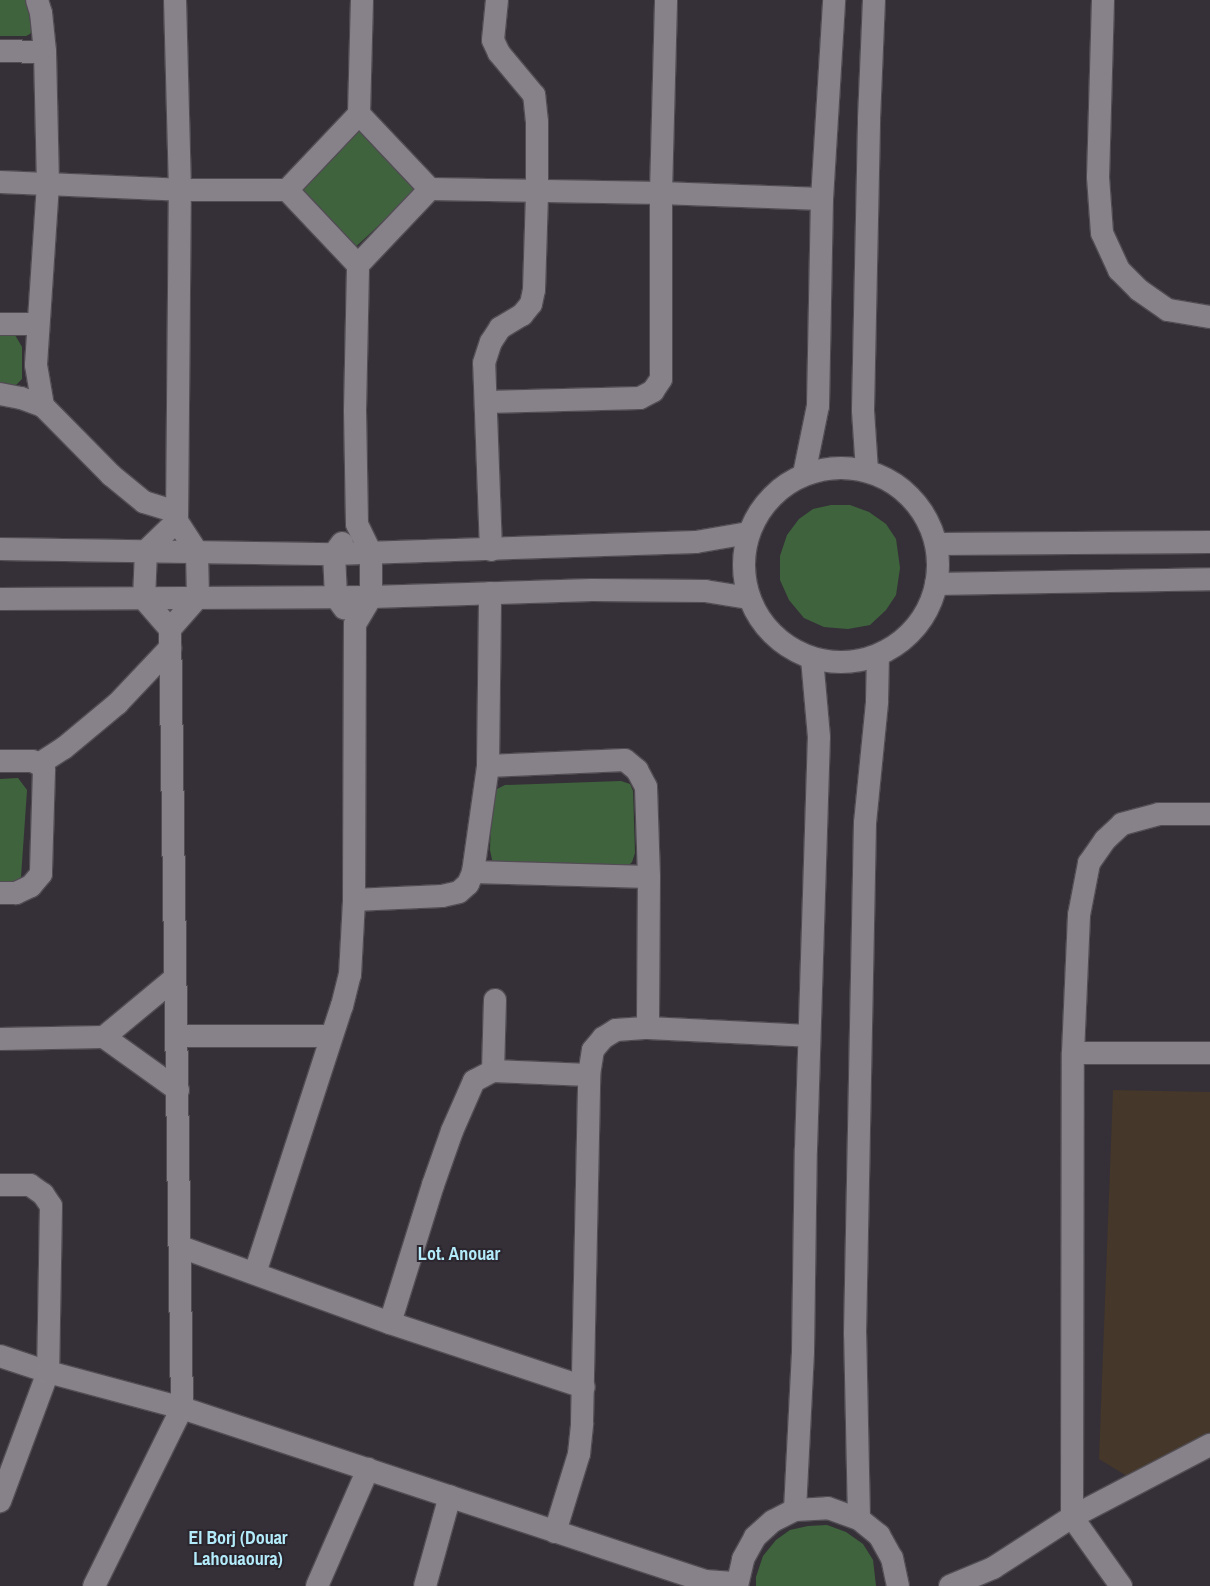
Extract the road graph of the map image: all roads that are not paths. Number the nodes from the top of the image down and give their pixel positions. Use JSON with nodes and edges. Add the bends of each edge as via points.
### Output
{"nodes":[{"id":1,"x":37,"y":0,"type":"edge"},
{"id":2,"x":175,"y":0,"type":"edge"},
{"id":3,"x":362,"y":0,"type":"edge"},
{"id":4,"x":496,"y":0,"type":"edge"},
{"id":5,"x":666,"y":0,"type":"edge"},
{"id":6,"x":834,"y":0,"type":"edge"},
{"id":7,"x":874,"y":0,"type":"edge"},
{"id":8,"x":1103,"y":0,"type":"edge"},
{"id":9,"x":0,"y":51,"type":"edge"},
{"id":10,"x":45,"y":52,"type":"junction"},
{"id":11,"x":359,"y":114,"type":"junction"},
{"id":12,"x":0,"y":182,"type":"edge"},
{"id":13,"x":48,"y":184,"type":"junction"},
{"id":14,"x":430,"y":189,"type":"junction"},
{"id":15,"x":180,"y":190,"type":"junction"},
{"id":16,"x":287,"y":190,"type":"junction"},
{"id":17,"x":537,"y":192,"type":"junction"},
{"id":18,"x":661,"y":193,"type":"junction"},
{"id":19,"x":822,"y":199,"type":"junction"},
{"id":20,"x":358,"y":265,"type":"junction"},
{"id":21,"x":1210,"y":317,"type":"edge"},
{"id":22,"x":0,"y":324,"type":"edge"},
{"id":23,"x":37,"y":324,"type":"junction"},
{"id":24,"x":0,"y":394,"type":"edge"},
{"id":25,"x":487,"y":402,"type":"junction"},
{"id":26,"x":43,"y":406,"type":"junction"},
{"id":27,"x":867,"y":471,"type":"junction"},
{"id":28,"x":804,"y":474,"type":"junction"},
{"id":29,"x":177,"y":517,"type":"junction"},
{"id":30,"x":358,"y":524,"type":"junction"},
{"id":31,"x":748,"y":533,"type":"junction"},
{"id":32,"x":1210,"y":542,"type":"edge"},
{"id":33,"x":936,"y":544,"type":"junction"},
{"id":34,"x":0,"y":549,"type":"edge"},
{"id":35,"x":146,"y":550,"type":"junction"},
{"id":36,"x":491,"y":550,"type":"junction"},
{"id":37,"x":196,"y":552,"type":"junction"},
{"id":38,"x":371,"y":553,"type":"junction"},
{"id":39,"x":334,"y":554,"type":"junction"},
{"id":40,"x":1210,"y":579,"type":"edge"},
{"id":41,"x":936,"y":584,"type":"junction"},
{"id":42,"x":490,"y":593,"type":"junction"},
{"id":43,"x":198,"y":597,"type":"junction"},
{"id":44,"x":336,"y":597,"type":"junction"},
{"id":45,"x":372,"y":597,"type":"junction"},
{"id":46,"x":749,"y":598,"type":"junction"},
{"id":47,"x":144,"y":599,"type":"junction"},
{"id":48,"x":0,"y":600,"type":"edge"},
{"id":49,"x":355,"y":624,"type":"junction"},
{"id":50,"x":170,"y":639,"type":"junction"},
{"id":51,"x":878,"y":656,"type":"junction"},
{"id":52,"x":812,"y":658,"type":"junction"},
{"id":53,"x":0,"y":761,"type":"edge"},
{"id":54,"x":38,"y":764,"type":"junction"},
{"id":55,"x":488,"y":766,"type":"junction"},
{"id":56,"x":1210,"y":814,"type":"edge"},
{"id":57,"x":473,"y":872,"type":"junction"},
{"id":58,"x":649,"y":876,"type":"junction"},
{"id":59,"x":0,"y":893,"type":"edge"},
{"id":60,"x":354,"y":900,"type":"junction"},
{"id":61,"x":175,"y":978,"type":"junction"},
{"id":62,"x":495,"y":1000,"type":"dead end"},
{"id":63,"x":648,"y":1028,"type":"junction"},
{"id":64,"x":176,"y":1036,"type":"junction"},
{"id":65,"x":331,"y":1036,"type":"junction"},
{"id":66,"x":809,"y":1036,"type":"junction"},
{"id":67,"x":104,"y":1037,"type":"junction"},
{"id":68,"x":0,"y":1039,"type":"edge"},
{"id":69,"x":1073,"y":1053,"type":"junction"},
{"id":70,"x":1210,"y":1053,"type":"edge"},
{"id":71,"x":493,"y":1071,"type":"junction"},
{"id":72,"x":589,"y":1075,"type":"junction"},
{"id":73,"x":178,"y":1090,"type":"junction"},
{"id":74,"x":0,"y":1185,"type":"edge"},
{"id":75,"x":181,"y":1247,"type":"junction"},
{"id":76,"x":254,"y":1273,"type":"junction"},
{"id":77,"x":390,"y":1323,"type":"junction"},
{"id":78,"x":0,"y":1356,"type":"edge"},
{"id":79,"x":48,"y":1372,"type":"junction"},
{"id":80,"x":584,"y":1387,"type":"junction"},
{"id":81,"x":182,"y":1408,"type":"junction"},
{"id":82,"x":1210,"y":1445,"type":"edge"},
{"id":83,"x":368,"y":1469,"type":"junction"},
{"id":84,"x":450,"y":1496,"type":"junction"},
{"id":85,"x":0,"y":1502,"type":"edge"},
{"id":86,"x":795,"y":1510,"type":"junction"},
{"id":87,"x":1072,"y":1517,"type":"junction"},
{"id":88,"x":859,"y":1519,"type":"junction"},
{"id":89,"x":555,"y":1532,"type":"junction"},
{"id":90,"x":430,"y":1584,"type":"edge"},
{"id":91,"x":704,"y":1584,"type":"edge"},
{"id":92,"x":737,"y":1584,"type":"edge"},
{"id":93,"x":94,"y":1586,"type":"edge"},
{"id":94,"x":317,"y":1586,"type":"edge"},
{"id":95,"x":898,"y":1586,"type":"edge"},
{"id":96,"x":950,"y":1586,"type":"edge"},
{"id":97,"x":1121,"y":1586,"type":"edge"}],
"edges":[{"from":1,"to":10,"type":"street"},
{"from":2,"to":15,"type":"street"},
{"from":3,"to":11,"type":"street"},
{"from":4,"to":17,"type":"street","via":[[493,40],[499,53],[534,95]]},
{"from":5,"to":18,"type":"street"},
{"from":6,"to":19,"type":"street"},
{"from":7,"to":27,"type":"street","via":[[863,410]]},
{"from":8,"to":21,"type":"street","via":[[1098,177],[1102,234],[1119,270],[1139,290],[1168,310]]},
{"from":9,"to":10,"type":"street"},
{"from":10,"to":13,"type":"street"},
{"from":11,"to":14,"type":"street"},
{"from":11,"to":16,"type":"street"},
{"from":12,"to":13,"type":"street"},
{"from":13,"to":15,"type":"street"},
{"from":13,"to":23,"type":"street"},
{"from":14,"to":17,"type":"street"},
{"from":14,"to":20,"type":"street"},
{"from":15,"to":16,"type":"street"},
{"from":15,"to":29,"type":"street"},
{"from":16,"to":20,"type":"street"},
{"from":17,"to":18,"type":"street"},
{"from":17,"to":25,"type":"street","via":[[531,304],[522,315],[500,328],[491,342],[484,363]]},
{"from":18,"to":19,"type":"street"},
{"from":18,"to":25,"type":"street","via":[[661,379],[653,391],[640,398]]},
{"from":19,"to":28,"type":"street","via":[[818,406]]},
{"from":20,"to":30,"type":"street","via":[[355,412]]},
{"from":22,"to":23,"type":"street"},
{"from":23,"to":26,"type":"street","via":[[36,365]]},
{"from":24,"to":26,"type":"street"},
{"from":25,"to":36,"type":"street"},
{"from":26,"to":29,"type":"street","via":[[111,475],[144,502]]},
{"from":27,"to":28,"type":"street","via":[[846,467],[824,468]]},
{"from":27,"to":33,"type":"street","via":[[887,478],[904,490],[929,524]]},
{"from":28,"to":31,"type":"street","via":[[780,488],[761,508]]},
{"from":29,"to":35,"type":"street"},
{"from":29,"to":37,"type":"street"},
{"from":30,"to":38,"type":"street"},
{"from":30,"to":39,"type":"street"},
{"from":31,"to":36,"type":"street","via":[[696,542]]},
{"from":31,"to":46,"type":"street","via":[[743,566]]},
{"from":32,"to":33,"type":"street"},
{"from":33,"to":41,"type":"street"},
{"from":34,"to":35,"type":"street"},
{"from":35,"to":37,"type":"street"},
{"from":35,"to":47,"type":"street"},
{"from":36,"to":38,"type":"street"},
{"from":37,"to":39,"type":"street"},
{"from":37,"to":43,"type":"street"},
{"from":38,"to":39,"type":"street"},
{"from":38,"to":45,"type":"street"},
{"from":39,"to":44,"type":"street"},
{"from":40,"to":41,"type":"street"},
{"from":41,"to":51,"type":"street","via":[[925,614],[915,627],[904,639]]},
{"from":42,"to":45,"type":"street"},
{"from":42,"to":46,"type":"street","via":[[705,591]]},
{"from":42,"to":55,"type":"street"},
{"from":43,"to":44,"type":"street"},
{"from":43,"to":47,"type":"street"},
{"from":43,"to":50,"type":"street"},
{"from":44,"to":45,"type":"street"},
{"from":44,"to":49,"type":"street"},
{"from":45,"to":49,"type":"street"},
{"from":46,"to":52,"type":"street","via":[[763,625],[785,646]]},
{"from":47,"to":48,"type":"street"},
{"from":47,"to":50,"type":"street"},
{"from":49,"to":60,"type":"street"},
{"from":50,"to":54,"type":"street","via":[[118,703],[64,748]]},
{"from":50,"to":61,"type":"street"},
{"from":51,"to":52,"type":"street","via":[[845,663]]},
{"from":51,"to":88,"type":"street","via":[[865,832],[855,1334]]},
{"from":52,"to":66,"type":"street","via":[[819,737]]},
{"from":53,"to":54,"type":"street","via":[[32,761]]},
{"from":54,"to":59,"type":"street","via":[[44,770],[42,874],[31,886],[16,893]]},
{"from":55,"to":57,"type":"street"},
{"from":55,"to":58,"type":"street","via":[[625,760],[637,770],[646,787]]},
{"from":56,"to":69,"type":"street","via":[[1159,814],[1122,824],[1105,840],[1089,863],[1080,915]]},
{"from":57,"to":58,"type":"street"},
{"from":57,"to":60,"type":"street","via":[[468,884],[459,892],[442,896]]},
{"from":58,"to":63,"type":"street"},
{"from":60,"to":65,"type":"street","via":[[350,975]]},
{"from":61,"to":64,"type":"street"},
{"from":61,"to":67,"type":"street"},
{"from":62,"to":71,"type":"street"},
{"from":63,"to":66,"type":"street"},
{"from":63,"to":72,"type":"street","via":[[616,1030],[603,1038],[593,1050]]},
{"from":64,"to":65,"type":"street"},
{"from":64,"to":73,"type":"street"},
{"from":65,"to":76,"type":"street"},
{"from":66,"to":86,"type":"street","via":[[803,1352]]},
{"from":67,"to":68,"type":"street"},
{"from":67,"to":73,"type":"street"},
{"from":69,"to":70,"type":"street"},
{"from":69,"to":87,"type":"street"},
{"from":71,"to":72,"type":"street"},
{"from":71,"to":77,"type":"street","via":[[474,1081],[452,1131]]},
{"from":72,"to":80,"type":"street"},
{"from":73,"to":75,"type":"street"},
{"from":74,"to":79,"type":"street","via":[[30,1185],[43,1194],[51,1206]]},
{"from":75,"to":76,"type":"street"},
{"from":75,"to":81,"type":"street"},
{"from":76,"to":77,"type":"street"},
{"from":77,"to":80,"type":"street"},
{"from":78,"to":79,"type":"street"},
{"from":79,"to":81,"type":"street"},
{"from":79,"to":85,"type":"street"},
{"from":80,"to":89,"type":"street","via":[[579,1454]]},
{"from":81,"to":83,"type":"street"},
{"from":81,"to":93,"type":"street"},
{"from":82,"to":87,"type":"street"},
{"from":83,"to":84,"type":"street"},
{"from":83,"to":94,"type":"street"},
{"from":84,"to":89,"type":"street"},
{"from":84,"to":90,"type":"street"},
{"from":86,"to":88,"type":"street","via":[[828,1508]]},
{"from":86,"to":92,"type":"street","via":[[773,1520],[755,1537],[742,1559]]},
{"from":87,"to":96,"type":"street","via":[[993,1568]]},
{"from":87,"to":97,"type":"street"},
{"from":88,"to":95,"type":"street","via":[[879,1535],[892,1558]]},
{"from":89,"to":91,"type":"street"},
{"from":91,"to":92,"type":"street"}]}
